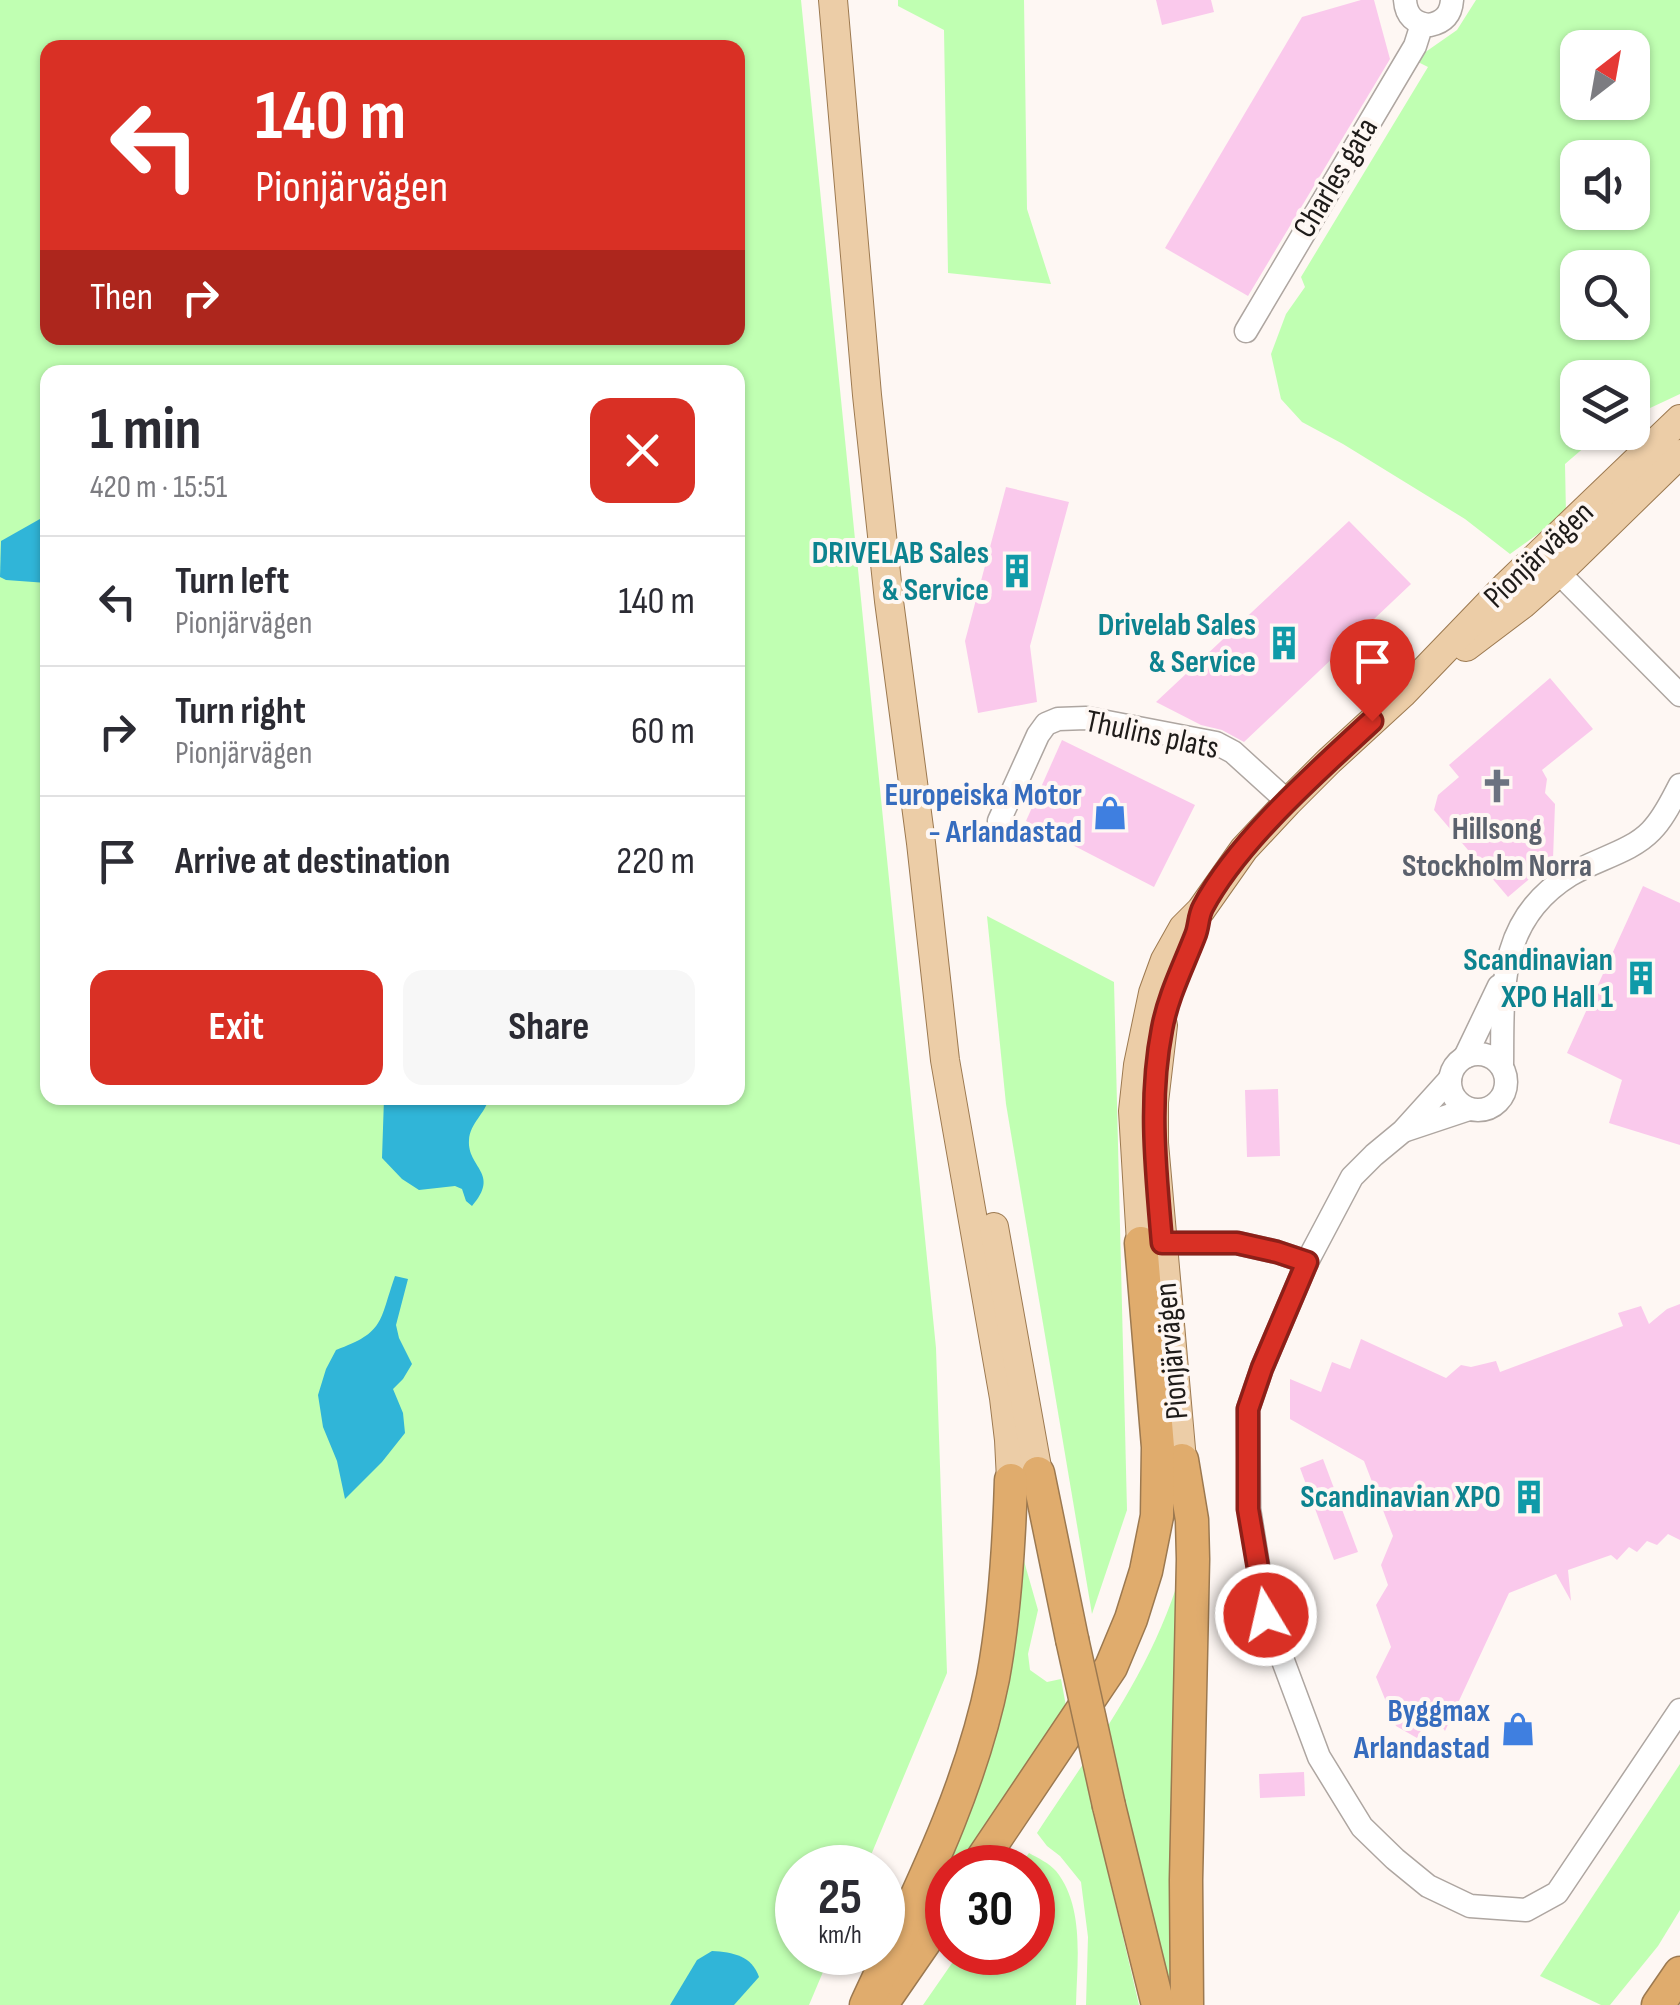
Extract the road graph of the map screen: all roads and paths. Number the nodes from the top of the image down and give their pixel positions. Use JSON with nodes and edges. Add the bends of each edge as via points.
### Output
{"nodes":[{"id":1,"x":832,"y":0,"type":"edge"},
{"id":2,"x":1405,"y":0,"type":"edge"},
{"id":3,"x":1452,"y":0,"type":"edge"},
{"id":4,"x":1422,"y":24,"type":"junction"},
{"id":5,"x":1246,"y":330,"type":"dead end"},
{"id":6,"x":1680,"y":418,"type":"edge"},
{"id":7,"x":1680,"y":454,"type":"edge"},
{"id":8,"x":1549,"y":563,"type":"junction"},
{"id":9,"x":1680,"y":695,"type":"edge"},
{"id":10,"x":1680,"y":785,"type":"edge"},
{"id":11,"x":1288,"y":802,"type":"junction"},
{"id":12,"x":1000,"y":821,"type":"dead end"},
{"id":13,"x":1503,"y":979,"type":"junction"},
{"id":14,"x":1465,"y":1057,"type":"junction"},
{"id":15,"x":1502,"y":1067,"type":"junction"},
{"id":16,"x":1450,"y":1079,"type":"junction"},
{"id":17,"x":1469,"y":1110,"type":"junction"},
{"id":18,"x":1403,"y":1131,"type":"junction"},
{"id":19,"x":1152,"y":1243,"type":"junction"},
{"id":20,"x":1307,"y":1262,"type":"junction"},
{"id":21,"x":1182,"y":1460,"type":"junction"},
{"id":22,"x":1025,"y":1477,"type":"junction"},
{"id":23,"x":1680,"y":1710,"type":"edge"},
{"id":24,"x":991,"y":1845,"type":"edge"},
{"id":25,"x":1014,"y":1845,"type":"edge"},
{"id":26,"x":925,"y":1941,"type":"edge"},
{"id":27,"x":1680,"y":1973,"type":"edge"},
{"id":28,"x":927,"y":1975,"type":"edge"},
{"id":29,"x":866,"y":2005,"type":"edge"},
{"id":30,"x":881,"y":2005,"type":"edge"},
{"id":31,"x":906,"y":2005,"type":"edge"},
{"id":32,"x":1158,"y":2005,"type":"edge"},
{"id":33,"x":1186,"y":2005,"type":"edge"},
{"id":34,"x":1658,"y":2005,"type":"edge"}],
"edges":[{"from":1,"to":22,"type":"main road","via":[[867,396],[945,1060],[1010,1440]]},
{"from":2,"to":4,"type":"street","via":[[1409,16]]},
{"from":3,"to":4,"type":"street","via":[[1442,20]]},
{"from":4,"to":5,"type":"street","name":"Charles gata"},
{"from":6,"to":8,"type":"main road","name":"Pionjärvägen"},
{"from":7,"to":8,"type":"main road","name":"Pionjärvägen"},
{"from":8,"to":9,"type":"street"},
{"from":8,"to":11,"type":"main road","name":"Pionjärvägen"},
{"from":10,"to":13,"type":"street","via":[[1650,832],[1570,875],[1538,902]]},
{"from":11,"to":12,"type":"street","name":"Thulins plats","via":[[1216,743],[1086,718],[1058,719],[1038,735]]},
{"from":11,"to":19,"type":"main road","name":"Pionjärvägen","via":[[1182,928],[1144,1028],[1133,1111]]},
{"from":13,"to":14,"type":"street"},
{"from":13,"to":15,"type":"street"},
{"from":14,"to":15,"type":"street","via":[[1485,1055]]},
{"from":14,"to":16,"type":"street"},
{"from":15,"to":17,"type":"street","via":[[1506,1089],[1500,1100]]},
{"from":16,"to":17,"type":"street","via":[[1453,1096]]},
{"from":16,"to":18,"type":"street"},
{"from":17,"to":18,"type":"street"},
{"from":18,"to":20,"type":"street","via":[[1352,1177]]},
{"from":19,"to":20,"type":"street","name":"Pionjärvägen","via":[[1237,1243]]},
{"from":19,"to":21,"type":"main road","name":"Pionjärvägen"},
{"from":19,"to":24,"type":"highway","via":[[1157,1516],[1146,1571],[1110,1667]]},
{"from":20,"to":23,"type":"street","via":[[1248,1409],[1248,1509],[1266,1615],[1319,1757],[1362,1827],[1450,1898],[1526,1910],[1557,1893]]},
{"from":21,"to":25,"type":"highway","via":[[1164,1575],[1137,1654]]},
{"from":21,"to":33,"type":"highway","via":[[1193,1559]]},
{"from":22,"to":29,"type":"highway","via":[[992,1680],[967,1772]]},
{"from":22,"to":32,"type":"highway","bridge":true,"via":[[1072,1639]]},
{"from":26,"to":30,"type":"highway"},
{"from":27,"to":34,"type":"highway"},
{"from":28,"to":31,"type":"highway"}]}
